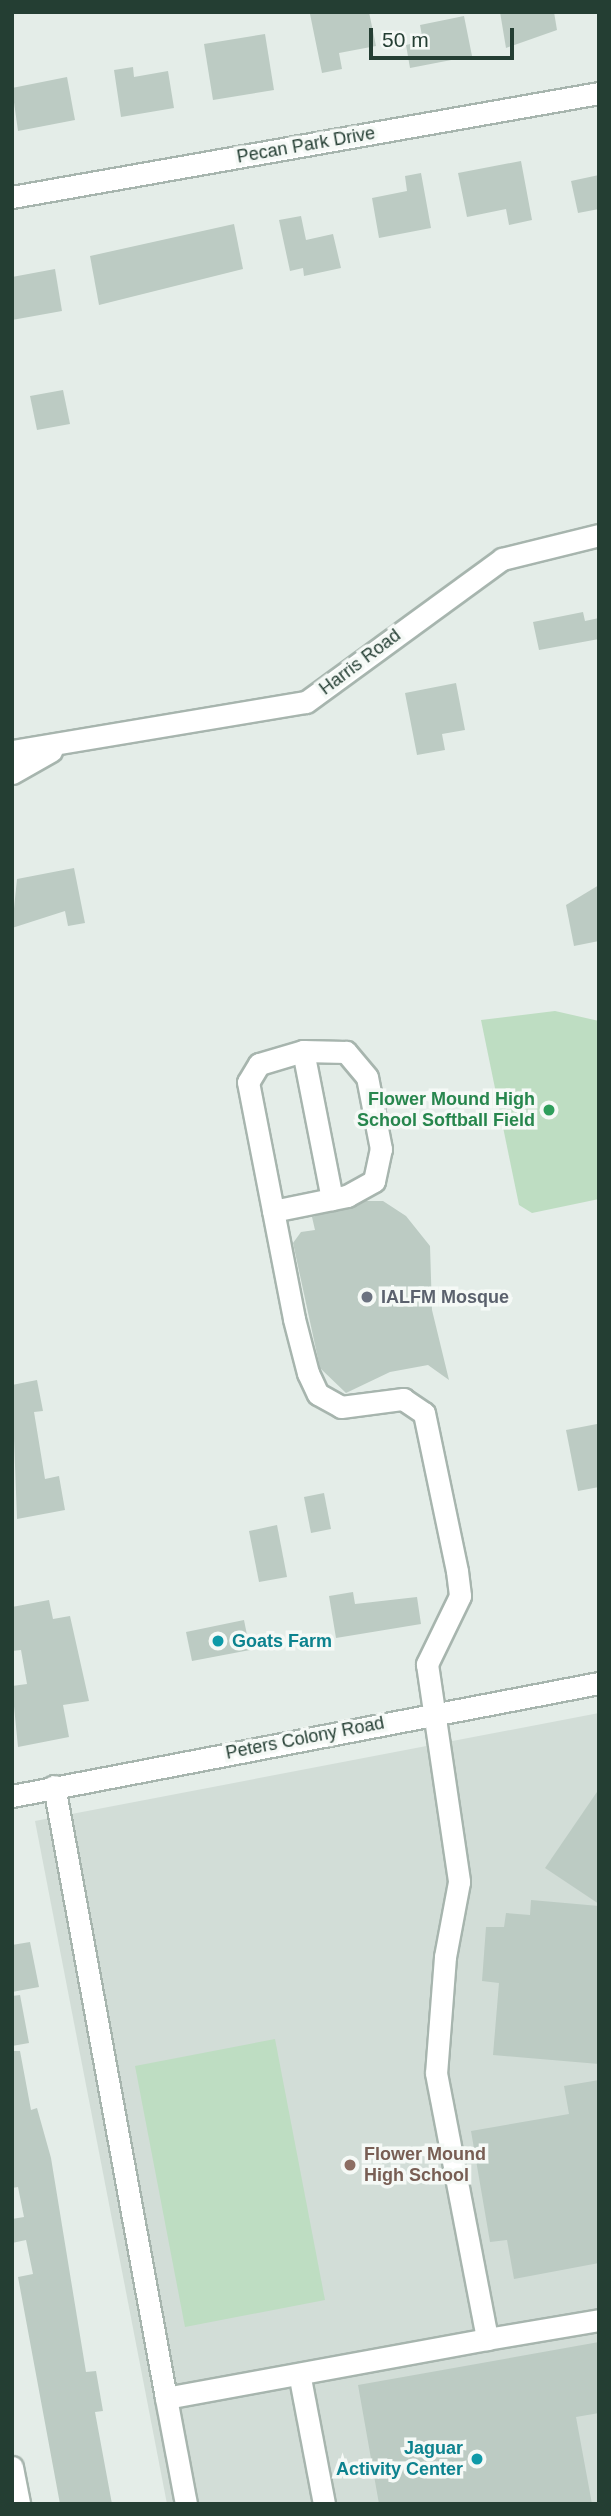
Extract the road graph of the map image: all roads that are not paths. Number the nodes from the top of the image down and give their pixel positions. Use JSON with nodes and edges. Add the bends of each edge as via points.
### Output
{"nodes":[{"id":1,"x":599,"y":93,"type":"edge"},
{"id":2,"x":12,"y":197,"type":"edge"},
{"id":3,"x":599,"y":535,"type":"edge"},
{"id":4,"x":59,"y":746,"type":"junction"},
{"id":5,"x":12,"y":751,"type":"edge"},
{"id":6,"x":12,"y":773,"type":"edge"},
{"id":7,"x":303,"y":1051,"type":"junction"},
{"id":8,"x":332,"y":1199,"type":"junction"},
{"id":9,"x":273,"y":1211,"type":"junction"},
{"id":10,"x":599,"y":1683,"type":"edge"},
{"id":11,"x":431,"y":1714,"type":"junction"},
{"id":12,"x":54,"y":1786,"type":"junction"},
{"id":13,"x":12,"y":1796,"type":"edge"},
{"id":14,"x":599,"y":2320,"type":"edge"},
{"id":15,"x":487,"y":2339,"type":"junction"},
{"id":16,"x":300,"y":2378,"type":"junction"},
{"id":17,"x":166,"y":2398,"type":"junction"},
{"id":18,"x":12,"y":2467,"type":"edge"},
{"id":19,"x":16,"y":2500,"type":"edge"},
{"id":20,"x":187,"y":2504,"type":"edge"},
{"id":21,"x":324,"y":2504,"type":"edge"}],
"edges":[{"from":1,"to":2,"type":"street","name":"Pecan Park Drive"},
{"from":3,"to":4,"type":"street","name":"Harris Road","via":[[502,559],[306,702]]},
{"from":4,"to":5,"type":"street","name":"Harris Road"},
{"from":4,"to":6,"type":"street","name":"Harris Road"},
{"from":7,"to":8,"type":"street"},
{"from":7,"to":8,"type":"street","via":[[346,1052],[367,1077],[372,1101],[381,1149],[373,1181]]},
{"from":7,"to":9,"type":"street","via":[[259,1065],[248,1082]]},
{"from":8,"to":9,"type":"street"},
{"from":9,"to":11,"type":"street","via":[[294,1319],[318,1394],[341,1407],[403,1399],[424,1413],[460,1596],[427,1664]]},
{"from":10,"to":11,"type":"street","name":"Peters Colony Road"},
{"from":11,"to":12,"type":"street","name":"Peters Colony Road"},
{"from":11,"to":15,"type":"street","via":[[459,1882],[445,1957],[436,2073]]},
{"from":12,"to":13,"type":"street","name":"Peters Colony Road"},
{"from":12,"to":17,"type":"street"},
{"from":14,"to":15,"type":"street"},
{"from":15,"to":16,"type":"street"},
{"from":16,"to":17,"type":"street"},
{"from":16,"to":21,"type":"street"},
{"from":17,"to":20,"type":"street"},
{"from":18,"to":19,"type":"street"}]}
